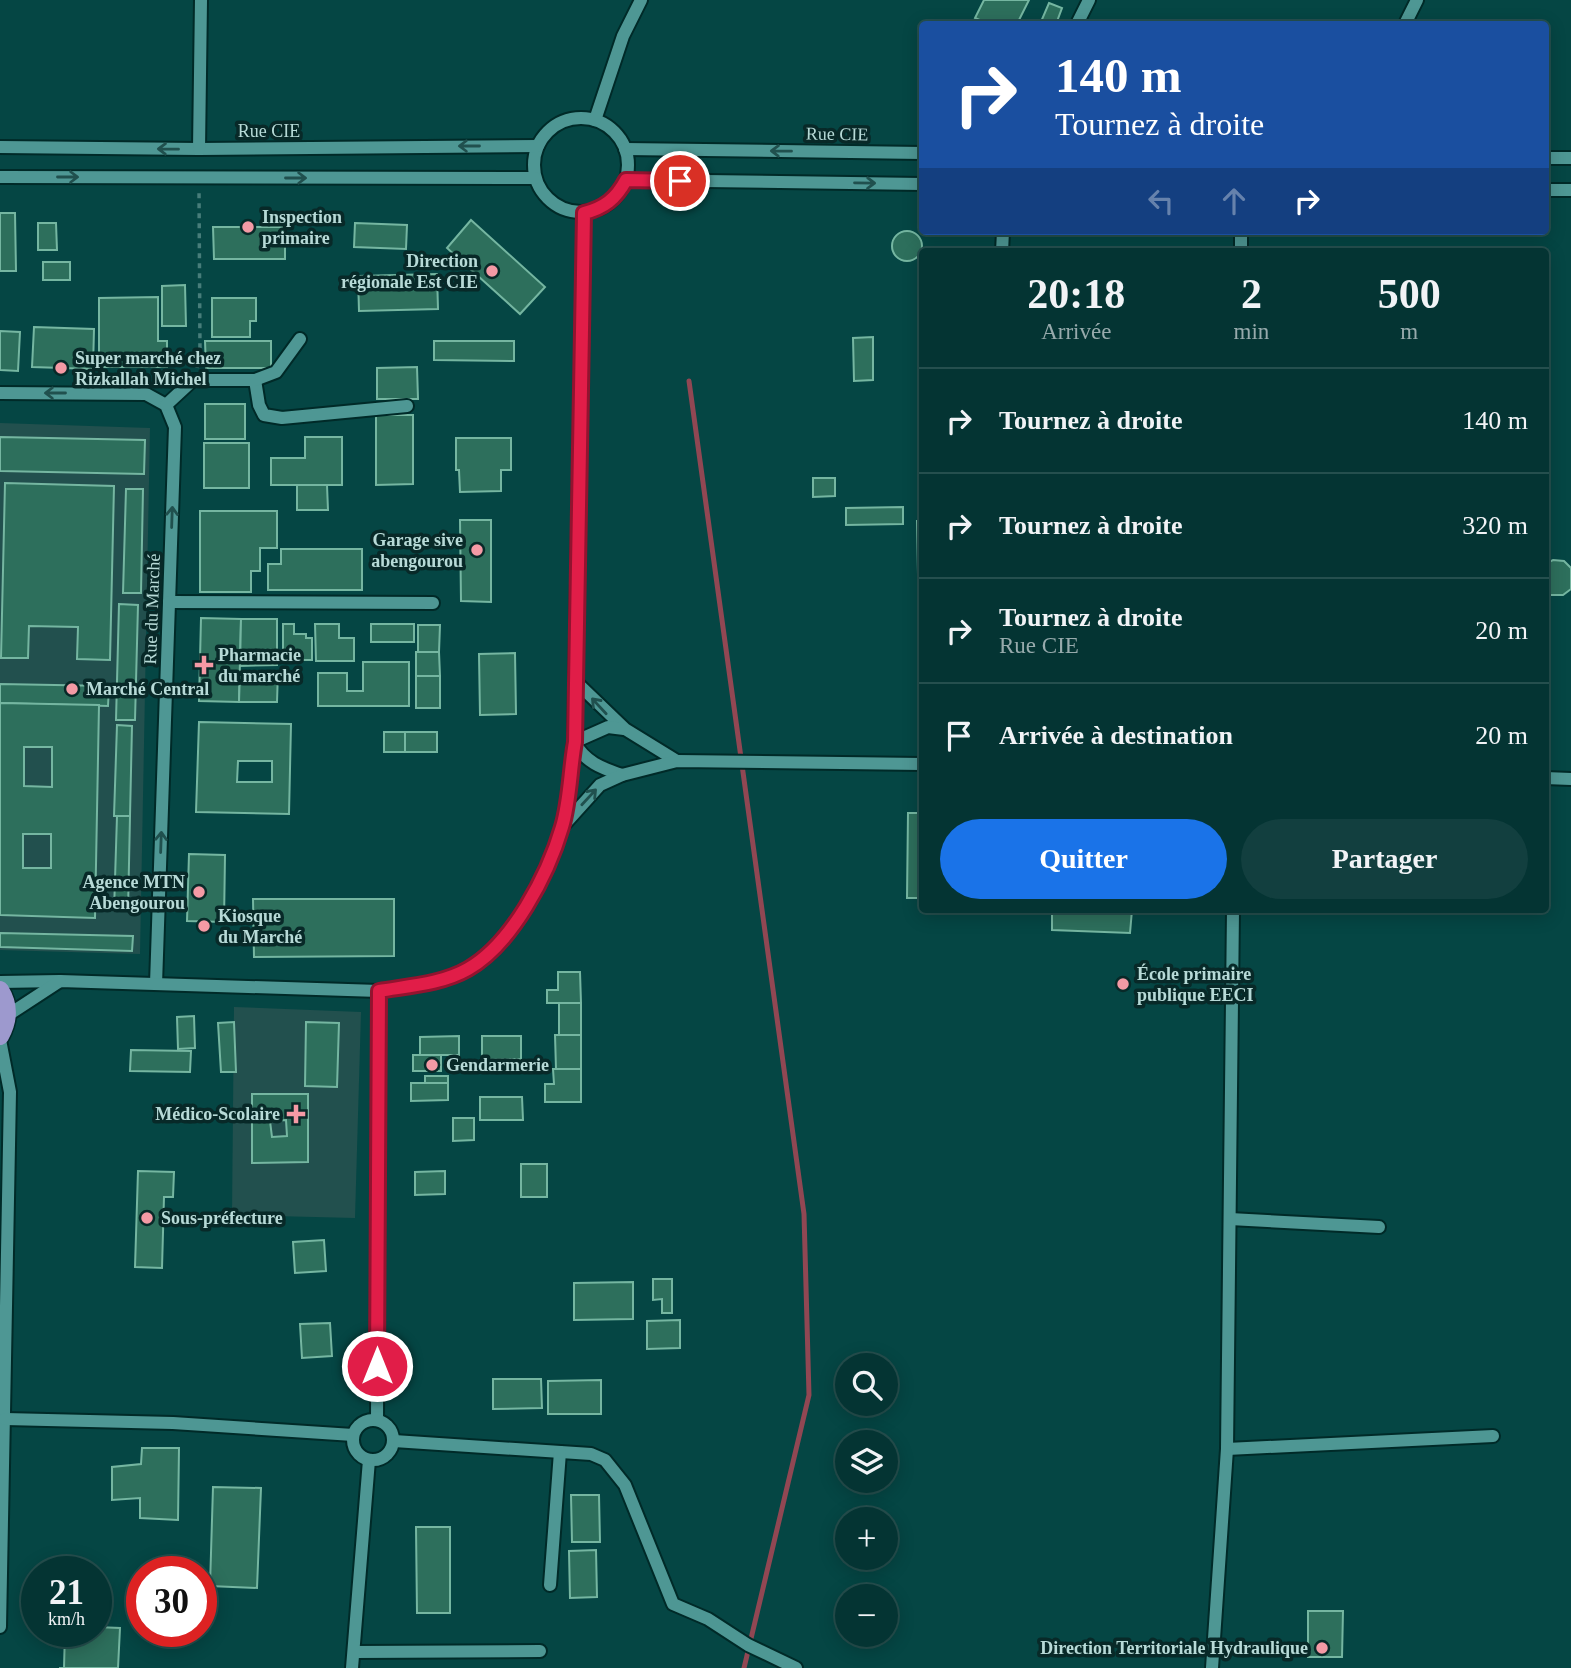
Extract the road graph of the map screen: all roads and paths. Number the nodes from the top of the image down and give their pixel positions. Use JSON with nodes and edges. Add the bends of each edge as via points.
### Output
{"nodes":[{"id":1,"x":201,"y":0,"type":"edge"},
{"id":2,"x":641,"y":0,"type":"edge"},
{"id":3,"x":1089,"y":0,"type":"edge"},
{"id":4,"x":1417,"y":0,"type":"edge"},
{"id":5,"x":1078,"y":21,"type":"edge"},
{"id":6,"x":1406,"y":21,"type":"edge"},
{"id":7,"x":595,"y":120,"type":"junction"},
{"id":8,"x":538,"y":146,"type":"junction"},
{"id":9,"x":0,"y":147,"type":"edge"},
{"id":10,"x":199,"y":149,"type":"junction"},
{"id":11,"x":625,"y":149,"type":"junction"},
{"id":12,"x":919,"y":153,"type":"edge"},
{"id":13,"x":1549,"y":158,"type":"edge"},
{"id":14,"x":1571,"y":158,"type":"edge"},
{"id":15,"x":0,"y":177,"type":"edge"},
{"id":16,"x":199,"y":178,"type":"junction"},
{"id":17,"x":536,"y":178,"type":"junction"},
{"id":18,"x":626,"y":180,"type":"junction"},
{"id":19,"x":919,"y":184,"type":"edge"},
{"id":20,"x":1549,"y":190,"type":"edge"},
{"id":21,"x":1571,"y":190,"type":"edge"},
{"id":22,"x":584,"y":213,"type":"junction"},
{"id":23,"x":300,"y":339,"type":"dead end"},
{"id":24,"x":193,"y":380,"type":"junction"},
{"id":25,"x":255,"y":380,"type":"junction"},
{"id":26,"x":0,"y":393,"type":"edge"},
{"id":27,"x":166,"y":405,"type":"junction"},
{"id":28,"x":407,"y":406,"type":"dead end"},
{"id":29,"x":169,"y":602,"type":"junction"},
{"id":30,"x":433,"y":603,"type":"dead end"},
{"id":31,"x":575,"y":681,"type":"junction"},
{"id":32,"x":625,"y":729,"type":"junction"},
{"id":33,"x":575,"y":742,"type":"junction"},
{"id":34,"x":677,"y":761,"type":"junction"},
{"id":35,"x":919,"y":764,"type":"edge"},
{"id":36,"x":622,"y":775,"type":"junction"},
{"id":37,"x":1549,"y":778,"type":"edge"},
{"id":38,"x":1571,"y":779,"type":"edge"},
{"id":39,"x":562,"y":826,"type":"junction"},
{"id":40,"x":1233,"y":913,"type":"edge"},
{"id":41,"x":60,"y":981,"type":"junction"},
{"id":42,"x":0,"y":982,"type":"edge"},
{"id":43,"x":156,"y":984,"type":"junction"},
{"id":44,"x":0,"y":990,"type":"edge"},
{"id":45,"x":379,"y":991,"type":"junction"},
{"id":46,"x":8,"y":1015,"type":"junction"},
{"id":47,"x":0,"y":1038,"type":"edge"},
{"id":48,"x":0,"y":1079,"type":"edge"},
{"id":49,"x":10,"y":1092,"type":"junction"},
{"id":50,"x":1230,"y":1219,"type":"junction"},
{"id":51,"x":1379,"y":1227,"type":"dead end"},
{"id":52,"x":5,"y":1419,"type":"junction"},
{"id":53,"x":377,"y":1420,"type":"junction"},
{"id":54,"x":353,"y":1435,"type":"junction"},
{"id":55,"x":1493,"y":1436,"type":"dead end"},
{"id":56,"x":394,"y":1441,"type":"junction"},
{"id":57,"x":1227,"y":1449,"type":"junction"},
{"id":58,"x":560,"y":1452,"type":"junction"},
{"id":59,"x":369,"y":1460,"type":"junction"},
{"id":60,"x":550,"y":1585,"type":"dead end"},
{"id":61,"x":0,"y":1627,"type":"edge"},
{"id":62,"x":540,"y":1651,"type":"dead end"},
{"id":63,"x":354,"y":1652,"type":"junction"},
{"id":64,"x":352,"y":1668,"type":"edge"},
{"id":65,"x":796,"y":1668,"type":"edge"},
{"id":66,"x":1212,"y":1668,"type":"edge"}],
"edges":[{"from":1,"to":10,"type":"street"},
{"from":2,"to":7,"type":"street","via":[[623,36]]},
{"from":3,"to":5,"type":"street"},
{"from":4,"to":6,"type":"street"},
{"from":7,"to":8,"type":"street","via":[[572,118],[551,128]]},
{"from":7,"to":11,"type":"street","via":[[614,131]]},
{"from":8,"to":10,"type":"street","name":"Rue CIE","one_way":true},
{"from":8,"to":17,"type":"street"},
{"from":10,"to":9,"type":"street","name":"Rue CIE","one_way":true},
{"from":12,"to":11,"type":"street","name":"Rue CIE","one_way":true},
{"from":11,"to":18,"type":"street"},
{"from":13,"to":14,"type":"street"},
{"from":15,"to":16,"type":"street","one_way":true},
{"from":16,"to":17,"type":"street","one_way":true},
{"from":16,"to":24,"type":"path","via":[[200,352]]},
{"from":17,"to":22,"type":"street","via":[[545,197],[563,209]]},
{"from":18,"to":19,"type":"street","one_way":true},
{"from":18,"to":22,"type":"street","via":[[610,203]]},
{"from":20,"to":21,"type":"street"},
{"from":22,"to":31,"type":"street"},
{"from":23,"to":25,"type":"street","via":[[276,372]]},
{"from":24,"to":25,"type":"street"},
{"from":24,"to":27,"type":"street"},
{"from":25,"to":28,"type":"street","via":[[264,415],[282,418]]},
{"from":27,"to":26,"type":"street","one_way":true,"via":[[146,394]]},
{"from":29,"to":27,"type":"street","name":"Rue du Marché","one_way":true,"via":[[175,427]]},
{"from":29,"to":30,"type":"street"},
{"from":43,"to":29,"type":"street","name":"Rue du Marché","one_way":true},
{"from":32,"to":31,"type":"street","one_way":true},
{"from":31,"to":33,"type":"street"},
{"from":32,"to":33,"type":"street","via":[[608,727]]},
{"from":32,"to":34,"type":"street"},
{"from":33,"to":36,"type":"street","via":[[582,756]]},
{"from":33,"to":39,"type":"street"},
{"from":34,"to":35,"type":"street"},
{"from":34,"to":36,"type":"street"},
{"from":39,"to":36,"type":"street","one_way":true,"via":[[600,785]]},
{"from":37,"to":38,"type":"street"},
{"from":39,"to":45,"type":"street","via":[[546,869],[498,945],[467,969],[428,983]]},
{"from":40,"to":50,"type":"street"},
{"from":41,"to":42,"type":"street"},
{"from":41,"to":43,"type":"street"},
{"from":41,"to":46,"type":"street"},
{"from":43,"to":45,"type":"street"},
{"from":44,"to":46,"type":"main road"},
{"from":45,"to":53,"type":"street"},
{"from":46,"to":47,"type":"main road"},
{"from":47,"to":49,"type":"street"},
{"from":48,"to":49,"type":"street"},
{"from":49,"to":52,"type":"street"},
{"from":50,"to":51,"type":"street"},
{"from":50,"to":57,"type":"street"},
{"from":52,"to":54,"type":"street","via":[[173,1423]]},
{"from":52,"to":61,"type":"street"},
{"from":53,"to":54,"type":"street","via":[[362,1423]]},
{"from":53,"to":56,"type":"street","via":[[388,1426]]},
{"from":54,"to":59,"type":"street","via":[[355,1449]]},
{"from":55,"to":57,"type":"street"},
{"from":56,"to":58,"type":"street"},
{"from":56,"to":59,"type":"street","via":[[388,1454]]},
{"from":57,"to":66,"type":"street"},
{"from":58,"to":60,"type":"street"},
{"from":58,"to":65,"type":"street","via":[[591,1454],[618,1473],[673,1604]]},
{"from":59,"to":63,"type":"street"},
{"from":62,"to":63,"type":"street"},
{"from":63,"to":64,"type":"street"}]}
